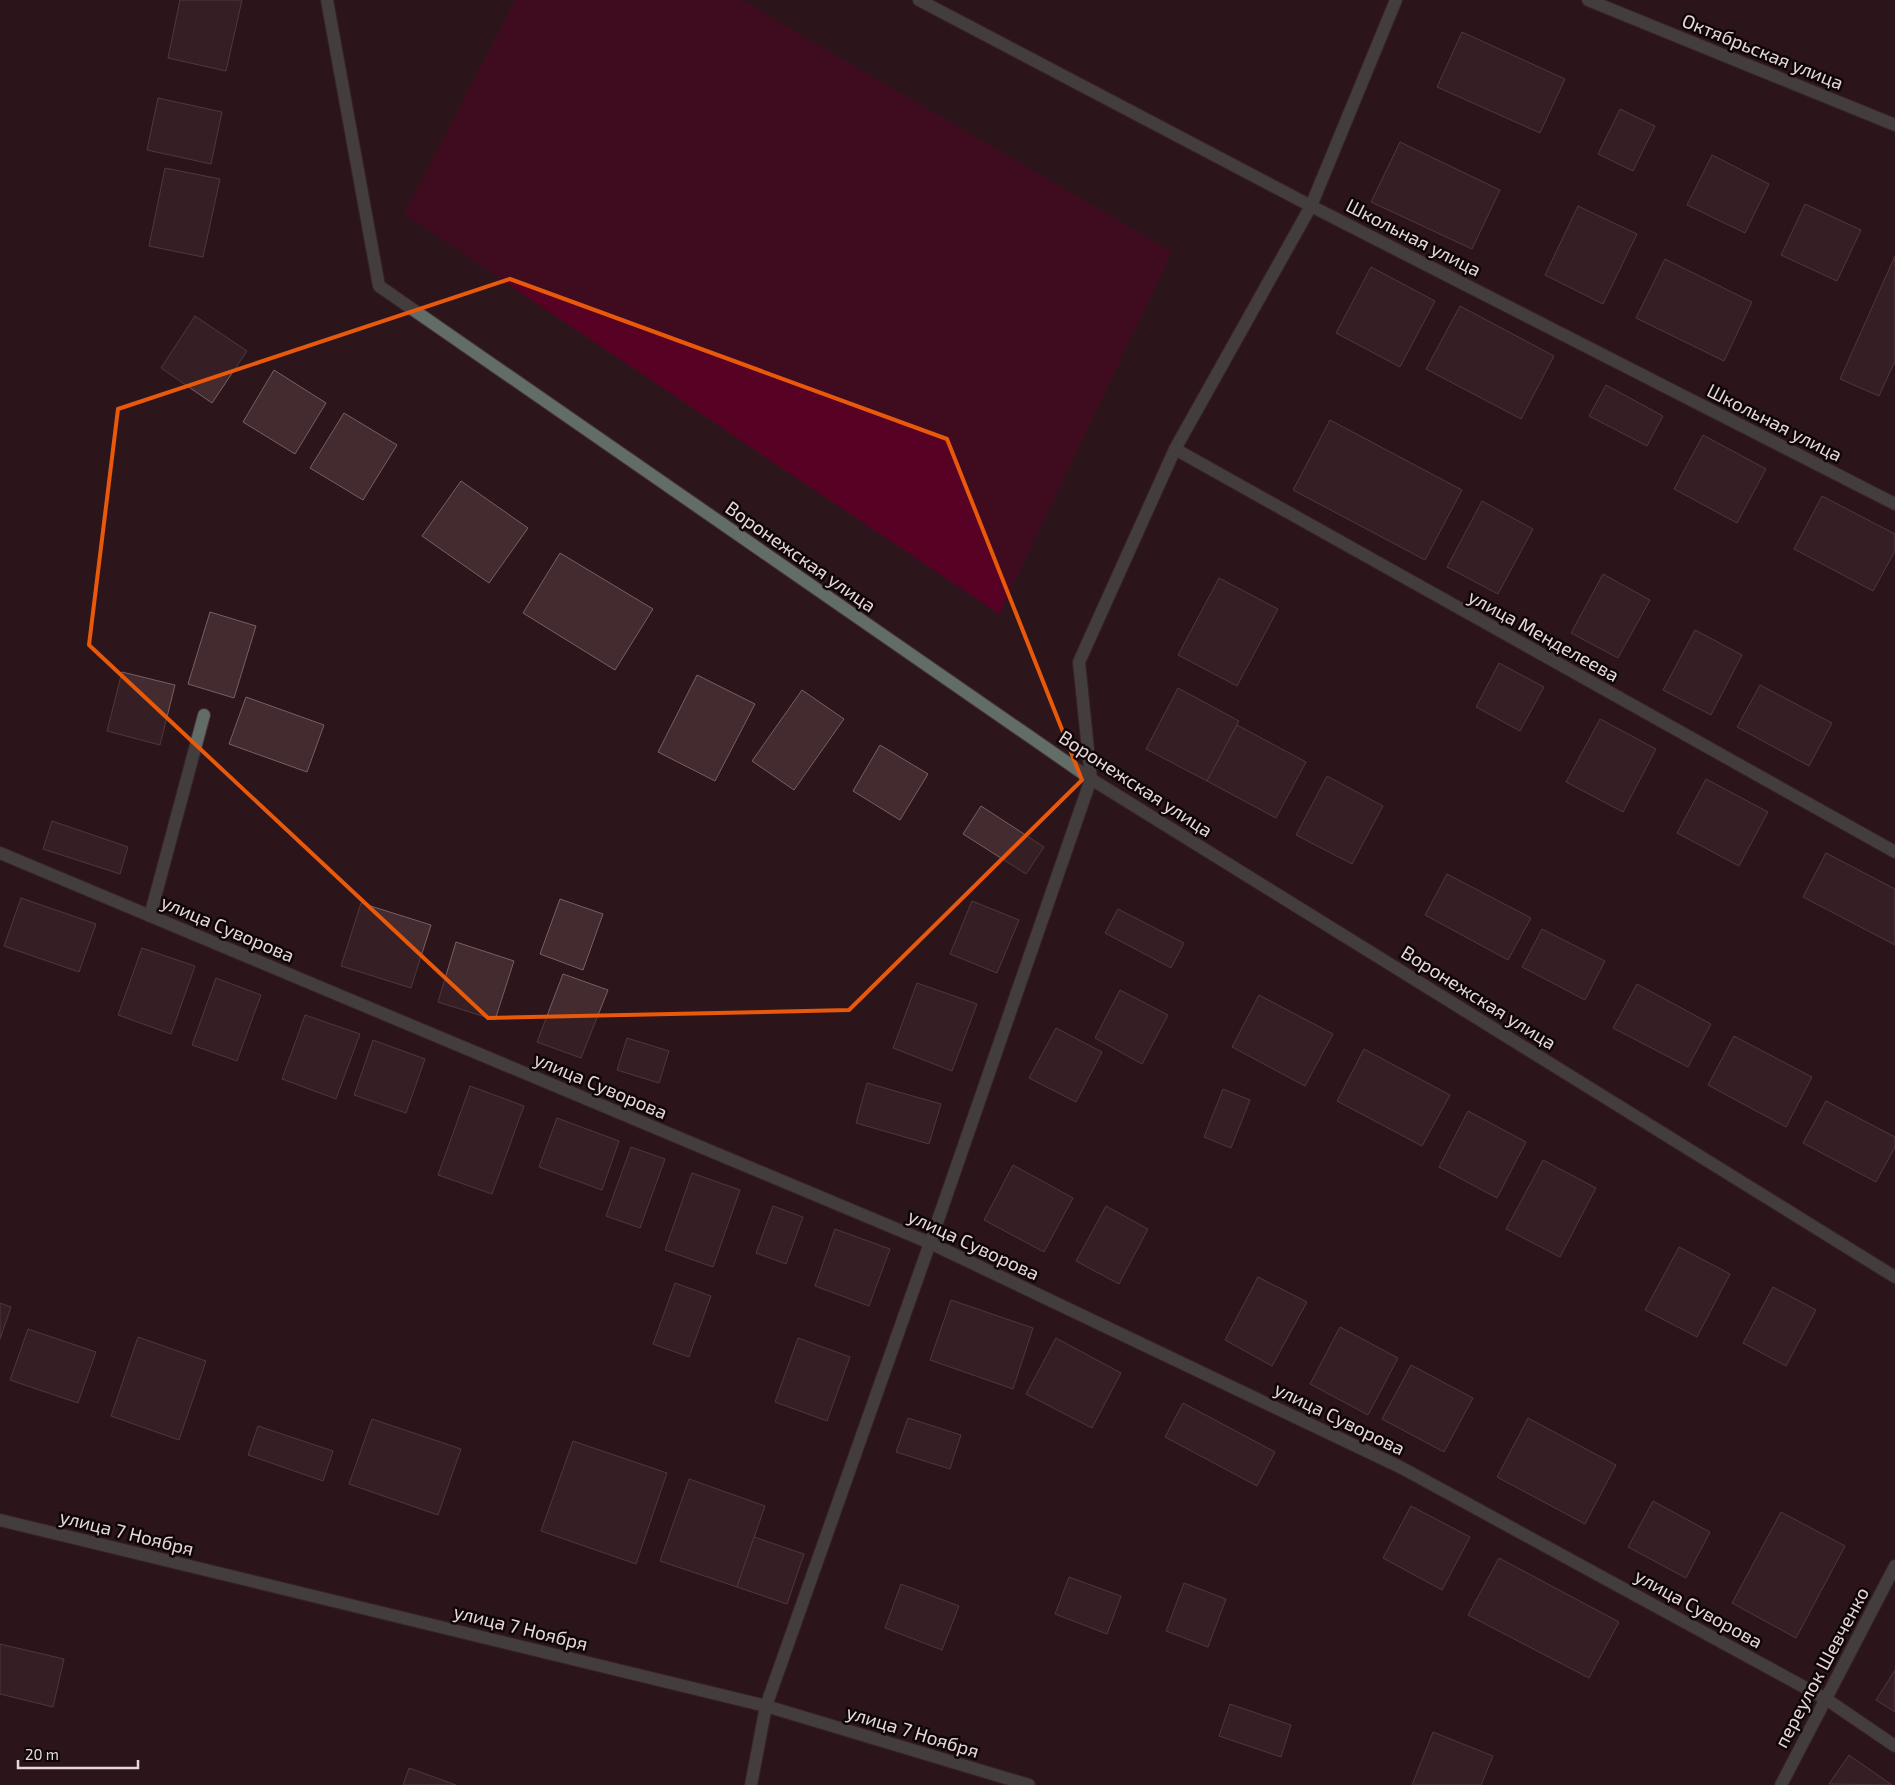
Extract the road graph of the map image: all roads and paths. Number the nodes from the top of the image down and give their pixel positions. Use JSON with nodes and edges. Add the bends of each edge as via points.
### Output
{"nodes":[{"id":1,"x":327,"y":0,"type":"edge"},
{"id":2,"x":919,"y":0,"type":"edge"},
{"id":3,"x":1396,"y":0,"type":"edge"},
{"id":4,"x":1588,"y":0,"type":"edge"},
{"id":5,"x":1895,"y":125,"type":"edge"},
{"id":6,"x":1311,"y":206,"type":"junction"},
{"id":7,"x":1175,"y":449,"type":"junction"},
{"id":8,"x":1895,"y":504,"type":"edge"},
{"id":9,"x":204,"y":715,"type":"dead end"},
{"id":10,"x":1091,"y":779,"type":"junction"},
{"id":11,"x":1895,"y":852,"type":"edge"},
{"id":12,"x":0,"y":853,"type":"edge"},
{"id":13,"x":150,"y":916,"type":"junction"},
{"id":14,"x":930,"y":1243,"type":"junction"},
{"id":15,"x":1895,"y":1277,"type":"edge"},
{"id":16,"x":0,"y":1520,"type":"edge"},
{"id":17,"x":1895,"y":1566,"type":"edge"},
{"id":18,"x":1826,"y":1699,"type":"junction"},
{"id":19,"x":766,"y":1706,"type":"junction"},
{"id":20,"x":1895,"y":1746,"type":"edge"},
{"id":21,"x":751,"y":1785,"type":"edge"},
{"id":22,"x":1029,"y":1785,"type":"edge"},
{"id":23,"x":1781,"y":1785,"type":"edge"}],
"edges":[{"from":1,"to":10,"type":"street","name":"Воронежская улица","via":[[379,286]]},
{"from":2,"to":6,"type":"street","name":"Школьная улица"},
{"from":3,"to":6,"type":"street"},
{"from":4,"to":5,"type":"street","name":"Октябрьская улица"},
{"from":6,"to":7,"type":"street"},
{"from":6,"to":8,"type":"street","name":"Школьная улица"},
{"from":7,"to":10,"type":"street","via":[[1079,662]]},
{"from":7,"to":11,"type":"street","name":"улица Менделеева"},
{"from":9,"to":13,"type":"street"},
{"from":10,"to":14,"type":"street"},
{"from":10,"to":15,"type":"street","name":"Воронежская улица"},
{"from":12,"to":13,"type":"street","name":"улица Суворова"},
{"from":13,"to":14,"type":"street","name":"улица Суворова"},
{"from":14,"to":18,"type":"street","name":"улица Суворова","via":[[1402,1468]]},
{"from":14,"to":19,"type":"street"},
{"from":16,"to":19,"type":"street","name":"улица 7 Ноября"},
{"from":17,"to":18,"type":"street","name":"переулок Шевченко"},
{"from":18,"to":20,"type":"street","name":"улица Суворова"},
{"from":18,"to":23,"type":"street","name":"переулок Шевченко"},
{"from":19,"to":21,"type":"street"},
{"from":19,"to":22,"type":"street","name":"улица 7 Ноября"}]}
